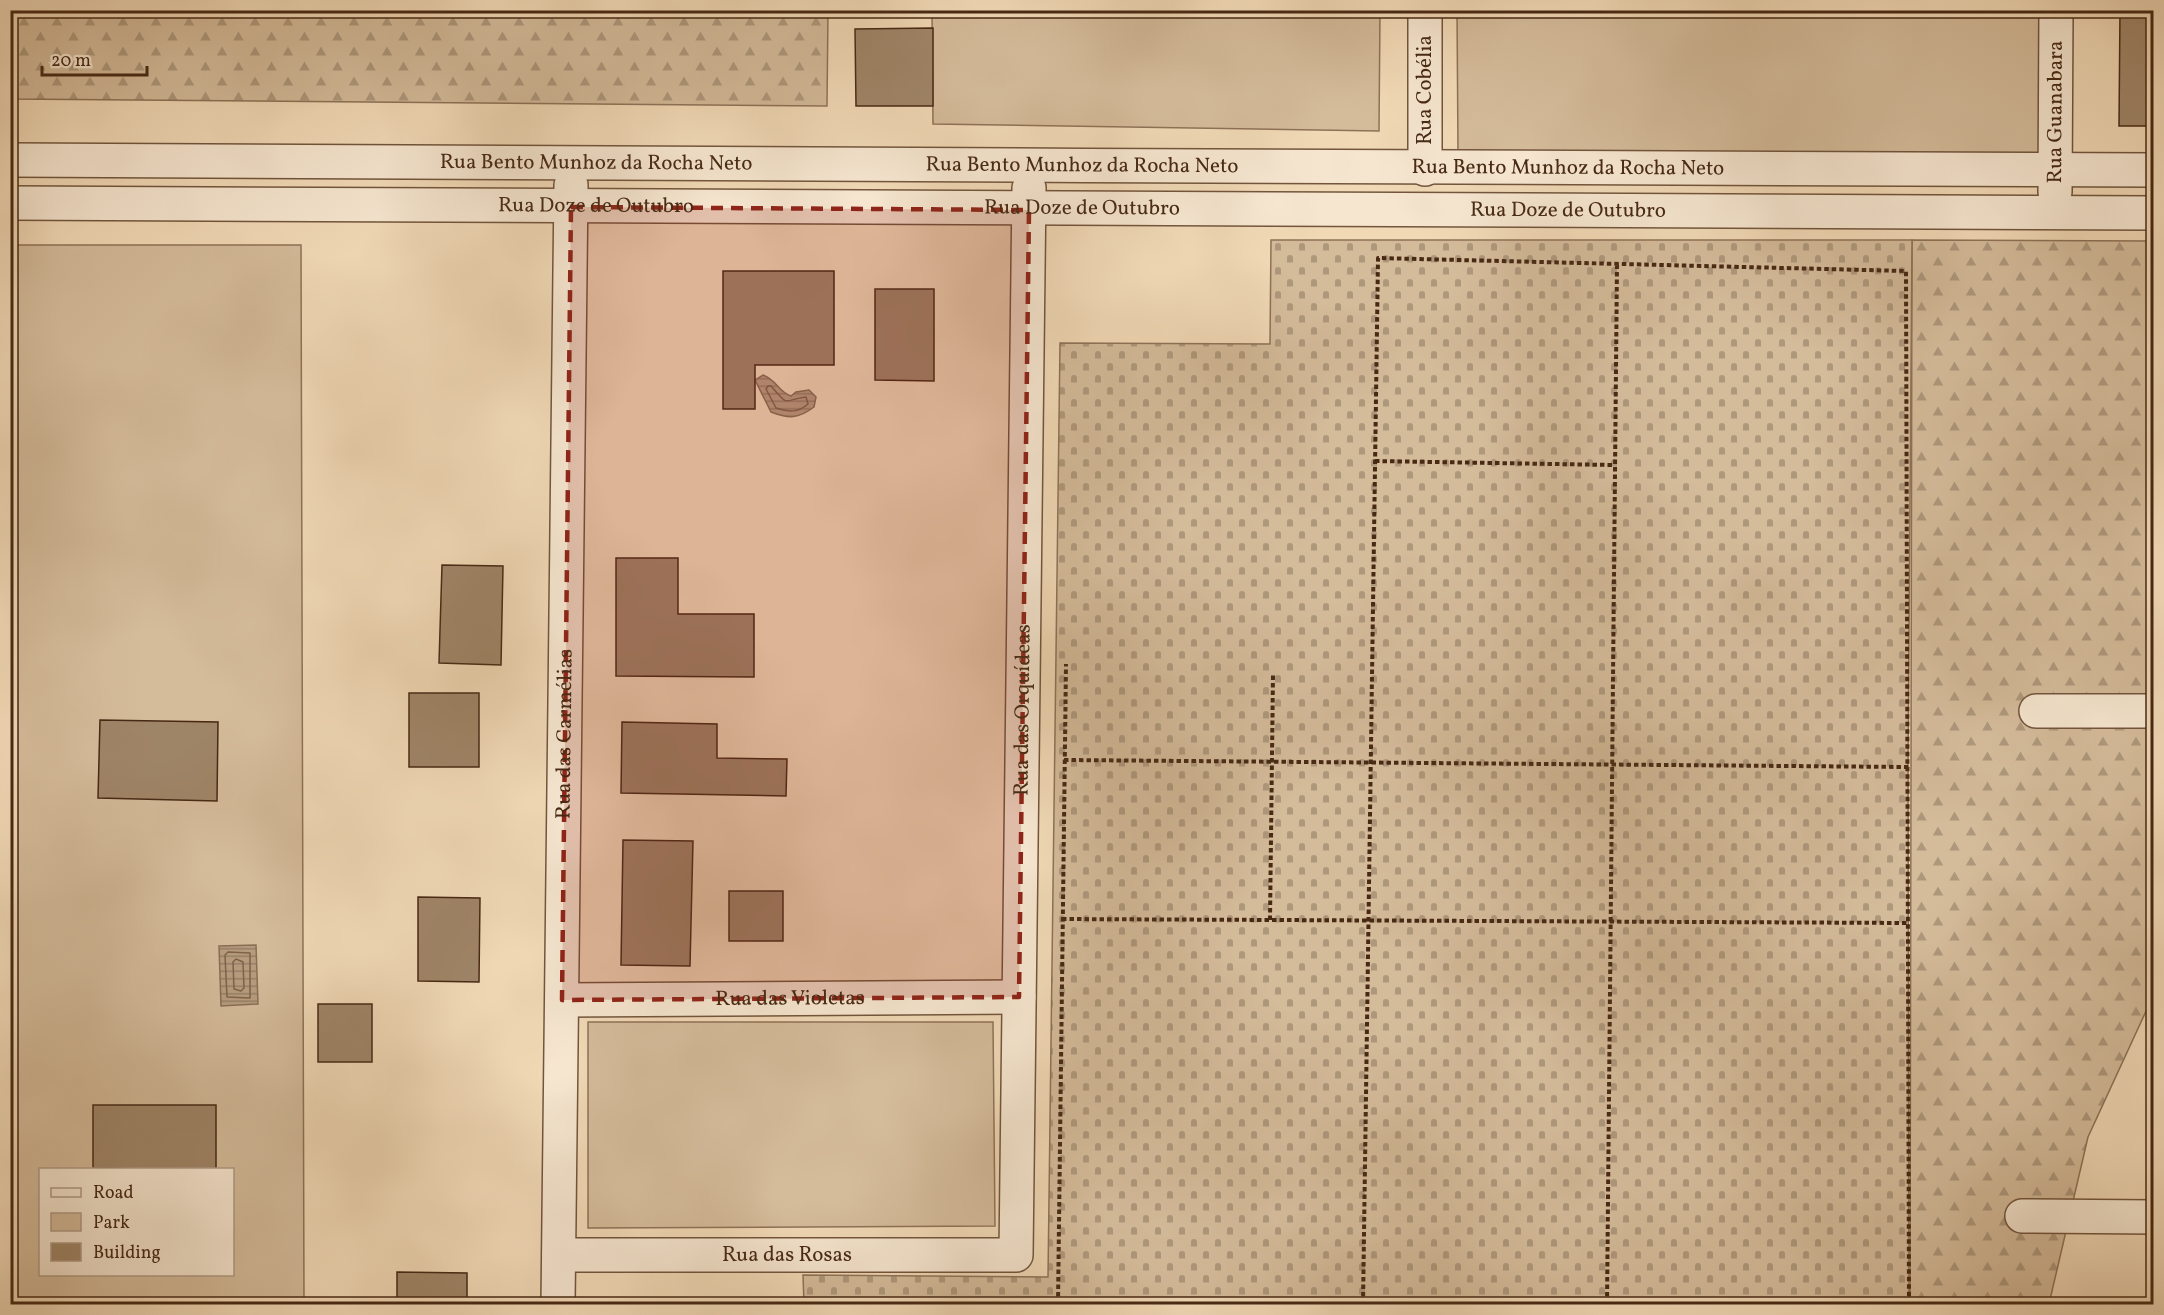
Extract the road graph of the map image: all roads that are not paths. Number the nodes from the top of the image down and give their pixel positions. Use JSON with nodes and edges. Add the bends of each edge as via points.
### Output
{"nodes":[{"id":1,"x":1425,"y":10,"type":"edge"},
{"id":2,"x":2056,"y":10,"type":"edge"},
{"id":3,"x":10,"y":160,"type":"edge"},
{"id":4,"x":571,"y":162,"type":"junction"},
{"id":5,"x":1028,"y":164,"type":"junction"},
{"id":6,"x":1425,"y":169,"type":"junction"},
{"id":7,"x":2055,"y":170,"type":"junction"},
{"id":8,"x":2154,"y":170,"type":"edge"},
{"id":9,"x":10,"y":203,"type":"edge"},
{"id":10,"x":571,"y":207,"type":"junction"},
{"id":11,"x":1029,"y":210,"type":"junction"},
{"id":12,"x":2056,"y":213,"type":"junction"},
{"id":13,"x":2154,"y":213,"type":"edge"},
{"id":14,"x":2036,"y":711,"type":"dead end"},
{"id":15,"x":2154,"y":711,"type":"edge"},
{"id":16,"x":1019,"y":997,"type":"junction"},
{"id":17,"x":562,"y":1000,"type":"junction"},
{"id":18,"x":2022,"y":1215,"type":"dead end"},
{"id":19,"x":2154,"y":1217,"type":"edge"},
{"id":20,"x":559,"y":1255,"type":"junction"},
{"id":21,"x":1016,"y":1255,"type":"joint"},
{"id":22,"x":558,"y":1305,"type":"edge"}],
"edges":[{"from":1,"to":6,"type":"street","name":"Rua Cobélia"},
{"from":2,"to":7,"type":"street","name":"Rua Guanabara"},
{"from":3,"to":4,"type":"street","name":"Rua Bento Munhoz da Rocha Neto"},
{"from":4,"to":5,"type":"street","name":"Rua Bento Munhoz da Rocha Neto"},
{"from":4,"to":10,"type":"street","name":"Rua das Carmélias"},
{"from":5,"to":6,"type":"street","name":"Rua Bento Munhoz da Rocha Neto"},
{"from":5,"to":11,"type":"street","name":"Rua das Orquídeas"},
{"from":6,"to":7,"type":"street","name":"Rua Bento Munhoz da Rocha Neto"},
{"from":7,"to":8,"type":"street","name":"Rua Bento Munhoz da Rocha Neto"},
{"from":7,"to":12,"type":"street","name":"Rua Guanabara"},
{"from":9,"to":10,"type":"street","name":"Rua Doze de Outubro"},
{"from":10,"to":11,"type":"street","name":"Rua Doze de Outubro"},
{"from":10,"to":17,"type":"street","name":"Rua das Carmélias"},
{"from":11,"to":12,"type":"street","name":"Rua Doze de Outubro"},
{"from":11,"to":16,"type":"street","name":"Rua das Orquídeas"},
{"from":12,"to":13,"type":"street","name":"Rua Doze de Outubro"},
{"from":14,"to":15,"type":"street"},
{"from":16,"to":17,"type":"street","name":"Rua das Violetas"},
{"from":16,"to":21,"type":"street","name":"Rua das Orquídeas"},
{"from":17,"to":20,"type":"street","name":"Rua das Carmélias"},
{"from":18,"to":19,"type":"street"},
{"from":20,"to":21,"type":"street","name":"Rua das Rosas"},
{"from":20,"to":22,"type":"street","name":"Rua das Carmélias"}]}
